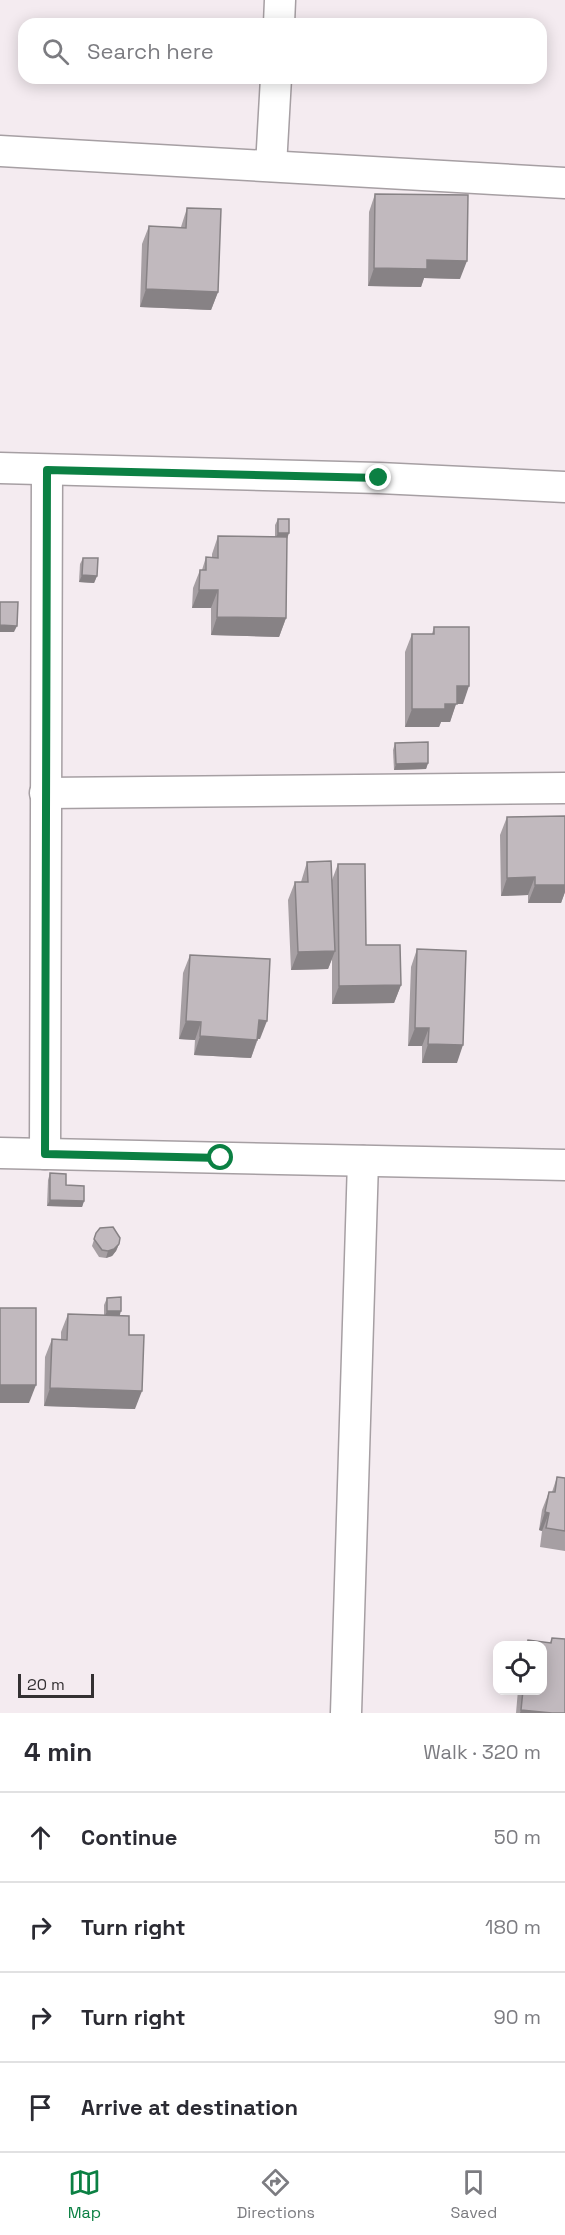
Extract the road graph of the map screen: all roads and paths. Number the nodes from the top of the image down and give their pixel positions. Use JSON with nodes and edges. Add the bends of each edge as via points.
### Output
{"nodes":[{"id":1,"x":280,"y":0,"type":"edge"},
{"id":2,"x":279,"y":18,"type":"edge"},
{"id":3,"x":276,"y":84,"type":"edge"},
{"id":4,"x":0,"y":151,"type":"edge"},
{"id":5,"x":271,"y":166,"type":"junction"},
{"id":6,"x":565,"y":183,"type":"edge"},
{"id":7,"x":0,"y":468,"type":"edge"},
{"id":8,"x":47,"y":470,"type":"junction"},
{"id":9,"x":565,"y":487,"type":"edge"},
{"id":10,"x":565,"y":788,"type":"edge"},
{"id":11,"x":45,"y":793,"type":"junction"},
{"id":12,"x":0,"y":1153,"type":"edge"},
{"id":13,"x":45,"y":1154,"type":"junction"},
{"id":14,"x":363,"y":1161,"type":"junction"},
{"id":15,"x":565,"y":1165,"type":"edge"},
{"id":16,"x":346,"y":1713,"type":"edge"}],
"edges":[{"from":1,"to":2,"type":"street"},
{"from":3,"to":5,"type":"street"},
{"from":4,"to":5,"type":"street"},
{"from":5,"to":6,"type":"street"},
{"from":7,"to":8,"type":"street"},
{"from":8,"to":9,"type":"street"},
{"from":8,"to":11,"type":"street"},
{"from":10,"to":11,"type":"street"},
{"from":11,"to":13,"type":"street"},
{"from":12,"to":13,"type":"street"},
{"from":13,"to":14,"type":"street"},
{"from":14,"to":15,"type":"street"},
{"from":14,"to":16,"type":"street"}]}
